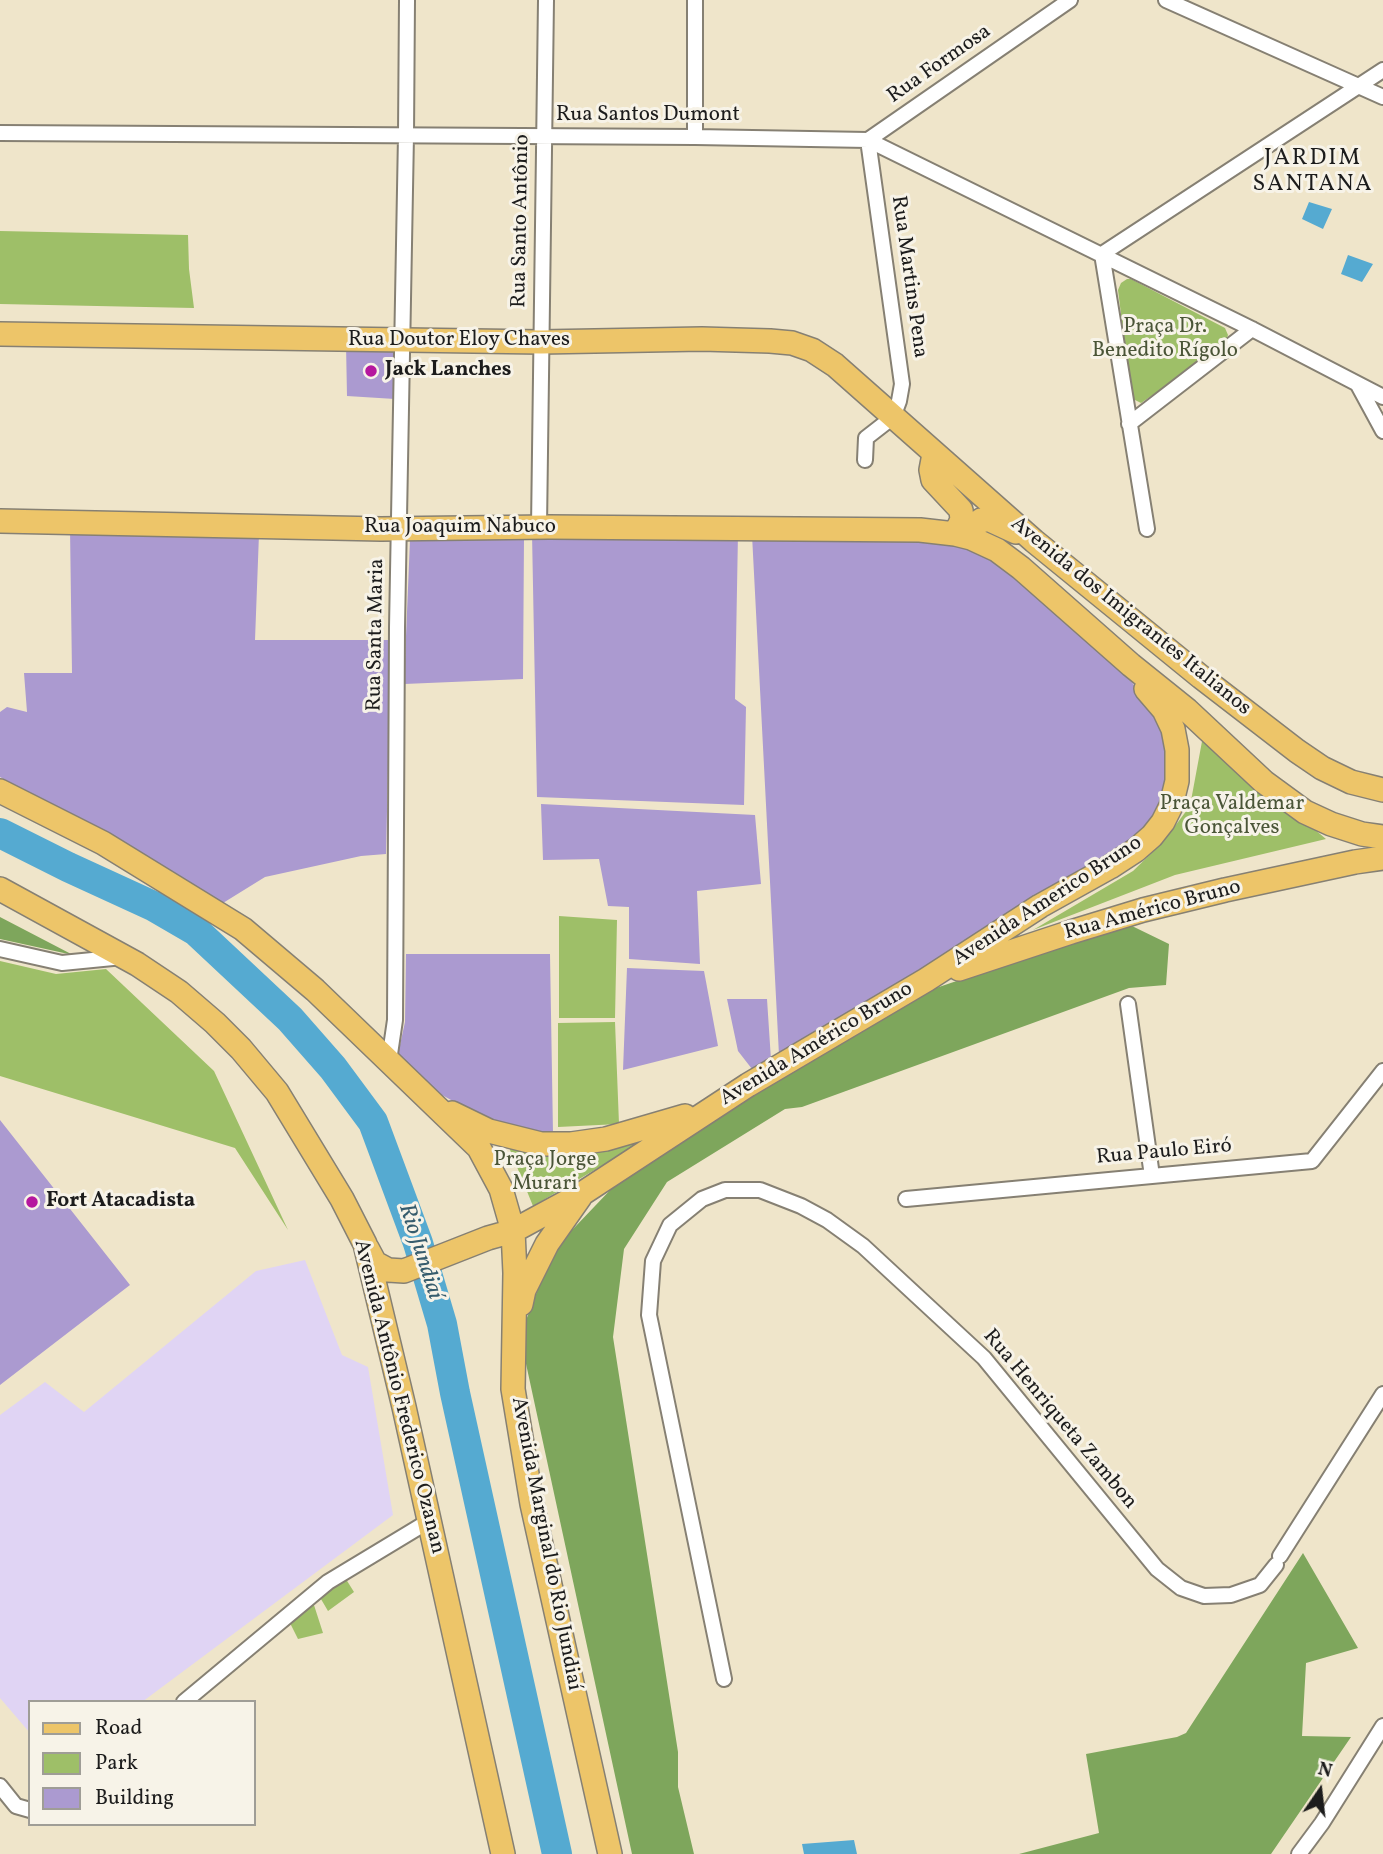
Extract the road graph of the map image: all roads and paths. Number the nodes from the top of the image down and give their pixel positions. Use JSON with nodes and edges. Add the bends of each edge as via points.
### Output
{"nodes":[{"id":1,"x":407,"y":0,"type":"edge"},
{"id":2,"x":546,"y":0,"type":"edge"},
{"id":3,"x":695,"y":0,"type":"edge"},
{"id":4,"x":1070,"y":0,"type":"edge"},
{"id":5,"x":1166,"y":0,"type":"edge"},
{"id":6,"x":1383,"y":70,"type":"edge"},
{"id":7,"x":1359,"y":87,"type":"junction"},
{"id":8,"x":1383,"y":97,"type":"edge"},
{"id":9,"x":0,"y":132,"type":"edge"},
{"id":10,"x":406,"y":135,"type":"junction"},
{"id":11,"x":545,"y":137,"type":"junction"},
{"id":12,"x":695,"y":137,"type":"junction"},
{"id":13,"x":868,"y":141,"type":"junction"},
{"id":14,"x":1102,"y":254,"type":"junction"},
{"id":15,"x":1252,"y":329,"type":"junction"},
{"id":16,"x":0,"y":334,"type":"edge"},
{"id":17,"x":402,"y":341,"type":"junction"},
{"id":18,"x":541,"y":342,"type":"junction"},
{"id":19,"x":1358,"y":385,"type":"junction"},
{"id":20,"x":1383,"y":397,"type":"edge"},
{"id":21,"x":893,"y":417,"type":"junction"},
{"id":22,"x":1129,"y":424,"type":"junction"},
{"id":23,"x":1383,"y":431,"type":"edge"},
{"id":24,"x":934,"y":454,"type":"junction"},
{"id":25,"x":865,"y":460,"type":"dead end"},
{"id":26,"x":0,"y":521,"type":"edge"},
{"id":27,"x":540,"y":527,"type":"junction"},
{"id":28,"x":399,"y":529,"type":"junction"},
{"id":29,"x":1147,"y":529,"type":"dead end"},
{"id":30,"x":920,"y":530,"type":"joint"},
{"id":31,"x":963,"y":536,"type":"junction"},
{"id":32,"x":1034,"y":541,"type":"junction"},
{"id":33,"x":1132,"y":665,"type":"junction"},
{"id":34,"x":1383,"y":790,"type":"edge"},
{"id":35,"x":0,"y":791,"type":"edge"},
{"id":36,"x":1383,"y":837,"type":"edge"},
{"id":37,"x":1383,"y":858,"type":"edge"},
{"id":38,"x":0,"y":889,"type":"edge"},
{"id":39,"x":0,"y":949,"type":"edge"},
{"id":40,"x":125,"y":957,"type":"junction"},
{"id":41,"x":926,"y":980,"type":"junction"},
{"id":42,"x":1128,"y":1004,"type":"dead end"},
{"id":43,"x":389,"y":1061,"type":"junction"},
{"id":44,"x":1383,"y":1071,"type":"edge"},
{"id":45,"x":435,"y":1106,"type":"junction"},
{"id":46,"x":708,"y":1110,"type":"junction"},
{"id":47,"x":1152,"y":1176,"type":"junction"},
{"id":48,"x":583,"y":1193,"type":"junction"},
{"id":49,"x":906,"y":1199,"type":"dead end"},
{"id":50,"x":513,"y":1231,"type":"junction"},
{"id":51,"x":365,"y":1244,"type":"junction"},
{"id":52,"x":513,"y":1334,"type":"junction"},
{"id":53,"x":1383,"y":1394,"type":"edge"},
{"id":54,"x":429,"y":1521,"type":"junction"},
{"id":55,"x":724,"y":1679,"type":"dead end"},
{"id":56,"x":186,"y":1700,"type":"edge"},
{"id":57,"x":1383,"y":1726,"type":"edge"},
{"id":58,"x":0,"y":1786,"type":"edge"},
{"id":59,"x":28,"y":1809,"type":"edge"},
{"id":60,"x":503,"y":1854,"type":"edge"},
{"id":61,"x":610,"y":1854,"type":"edge"},
{"id":62,"x":1299,"y":1854,"type":"edge"}],
"edges":[{"from":1,"to":10,"type":"street","name":"Rua Santa Maria"},
{"from":2,"to":11,"type":"street","name":"Rua Santo Antônio"},
{"from":3,"to":12,"type":"street"},
{"from":4,"to":13,"type":"street","name":"Rua Formosa"},
{"from":5,"to":7,"type":"street"},
{"from":6,"to":7,"type":"street"},
{"from":7,"to":8,"type":"street"},
{"from":7,"to":14,"type":"street"},
{"from":9,"to":10,"type":"street","name":"Rua Santos Dumont"},
{"from":10,"to":11,"type":"street","name":"Rua Santos Dumont"},
{"from":10,"to":17,"type":"street","name":"Rua Santa Maria"},
{"from":11,"to":12,"type":"street","name":"Rua Santos Dumont"},
{"from":11,"to":18,"type":"street","name":"Rua Santo Antônio"},
{"from":12,"to":13,"type":"street","name":"Rua Santos Dumont"},
{"from":13,"to":14,"type":"street","name":"Rua Santos Dumont"},
{"from":13,"to":21,"type":"street","name":"Rua Martins Pena","via":[[902,384]]},
{"from":14,"to":15,"type":"street","name":"Rua Santos Dumont"},
{"from":14,"to":22,"type":"street"},
{"from":15,"to":19,"type":"street","name":"Rua Santos Dumont"},
{"from":15,"to":22,"type":"street"},
{"from":16,"to":17,"type":"main road","name":"Rua Doutor Eloy Chaves"},
{"from":17,"to":18,"type":"main road","name":"Rua Doutor Eloy Chaves"},
{"from":17,"to":28,"type":"street","name":"Rua Santa Maria"},
{"from":18,"to":21,"type":"main road","name":"Rua Doutor Eloy Chaves","via":[[702,339],[792,343],[835,365]]},
{"from":18,"to":27,"type":"street","name":"Rua Santo Antônio"},
{"from":19,"to":20,"type":"street","name":"Rua Santos Dumont"},
{"from":19,"to":23,"type":"street"},
{"from":21,"to":24,"type":"main road","name":"Avenida dos Imigrantes Italianos"},
{"from":21,"to":25,"type":"street","via":[[866,438]]},
{"from":22,"to":29,"type":"street"},
{"from":24,"to":31,"type":"main road","via":[[933,480],[961,510]]},
{"from":24,"to":32,"type":"main road","name":"Avenida dos Imigrantes Italianos"},
{"from":26,"to":28,"type":"main road","name":"Rua Joaquim Nabuco"},
{"from":27,"to":28,"type":"main road","name":"Rua Joaquim Nabuco"},
{"from":27,"to":30,"type":"main road","name":"Rua Joaquim Nabuco"},
{"from":28,"to":43,"type":"street","name":"Rua Santa Maria","via":[[395,1020]]},
{"from":30,"to":31,"type":"main road","name":"Avenida dos Imigrantes Italianos"},
{"from":31,"to":32,"type":"main road","via":[[981,520],[990,520]]},
{"from":31,"to":33,"type":"main road","name":"Avenida dos Imigrantes Italianos","via":[[996,550],[1021,568]]},
{"from":32,"to":34,"type":"main road","name":"Avenida dos Imigrantes Italianos","via":[[1297,751],[1351,782]]},
{"from":33,"to":36,"type":"main road","name":"Avenida dos Imigrantes Italianos","via":[[1264,782],[1305,812],[1341,828]]},
{"from":33,"to":41,"type":"main road","name":"Avenida Americo Bruno","via":[[1164,710],[1177,750],[1177,781],[1163,822],[1136,850],[1040,905]]},
{"from":35,"to":43,"type":"main road","name":"Avenida Marginal do Rio Jundiaí","via":[[103,843],[243,929]]},
{"from":37,"to":41,"type":"main road","name":"Rua Américo Bruno","via":[[1143,910]]},
{"from":38,"to":40,"type":"main road","name":"Avenida Antônio Frederico Ozanan"},
{"from":39,"to":40,"type":"street","via":[[62,963]]},
{"from":40,"to":51,"type":"main road","name":"Avenida Antônio Frederico Ozanan","via":[[179,992],[241,1049],[296,1123]]},
{"from":41,"to":46,"type":"main road","name":"Avenida Américo Bruno"},
{"from":42,"to":47,"type":"street"},
{"from":43,"to":45,"type":"main road","name":"Avenida Marginal do Rio Jundiaí"},
{"from":44,"to":47,"type":"street","name":"Rua Paulo Eiró","via":[[1312,1161]]},
{"from":45,"to":46,"type":"main road","via":[[489,1130],[541,1143],[571,1144],[606,1139]]},
{"from":45,"to":50,"type":"main road","name":"Avenida Marginal do Rio Jundiaí","via":[[479,1148],[500,1189]]},
{"from":46,"to":48,"type":"main road","name":"Avenida Américo Bruno"},
{"from":47,"to":49,"type":"street","name":"Rua Paulo Eiró"},
{"from":48,"to":50,"type":"main road","name":"Avenida Américo Bruno"},
{"from":48,"to":52,"type":"main road","via":[[547,1244],[524,1290]]},
{"from":50,"to":51,"type":"main road","name":"Avenida Américo Bruno","via":[[404,1271],[375,1263]]},
{"from":50,"to":52,"type":"main road","name":"Avenida Marginal do Rio Jundiaí"},
{"from":51,"to":54,"type":"main road","name":"Avenida Antônio Frederico Ozanan"},
{"from":52,"to":61,"type":"main road","name":"Avenida Marginal do Rio Jundiaí","via":[[513,1389],[532,1504]]},
{"from":53,"to":55,"type":"street","name":"Rua Henriqueta Zambon","via":[[1260,1585],[1231,1595],[1204,1596],[1181,1588],[1157,1569],[984,1358],[863,1246],[827,1220],[760,1190],[725,1190],[702,1199],[670,1225],[653,1261],[649,1315]]},
{"from":54,"to":56,"type":"street","via":[[328,1582]]},
{"from":54,"to":60,"type":"main road","name":"Avenida Antônio Frederico Ozanan"},
{"from":57,"to":62,"type":"street"},
{"from":58,"to":59,"type":"street","via":[[16,1806]]}]}
